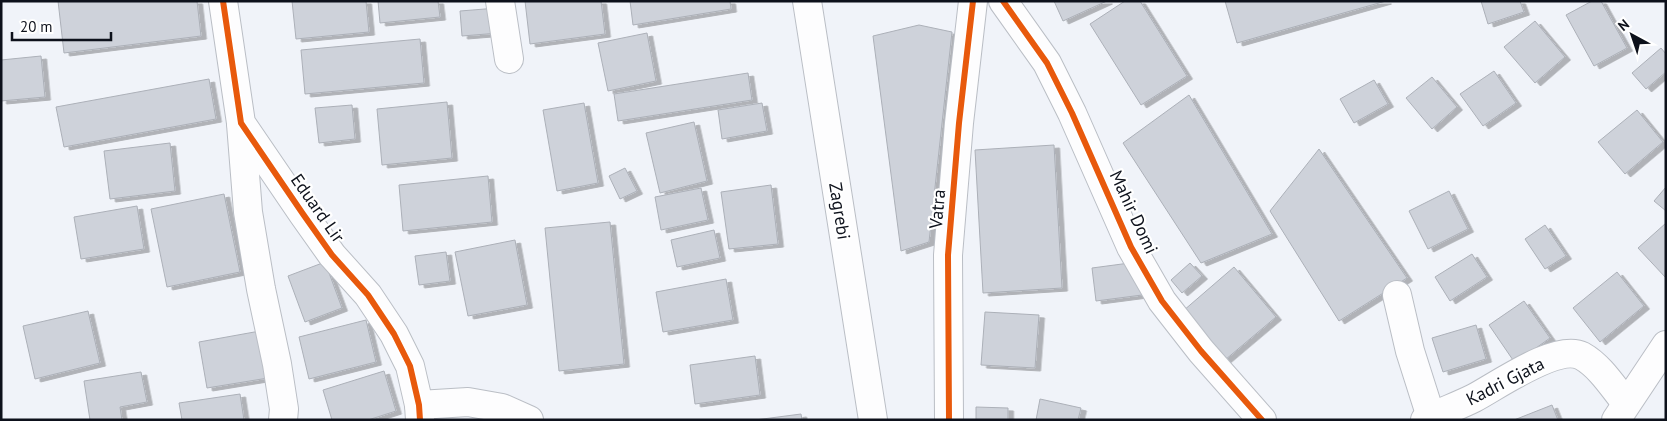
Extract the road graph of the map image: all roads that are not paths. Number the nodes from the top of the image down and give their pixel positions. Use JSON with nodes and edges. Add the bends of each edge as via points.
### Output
{"nodes":[{"id":1,"x":223,"y":1,"type":"edge"},
{"id":2,"x":500,"y":1,"type":"edge"},
{"id":3,"x":808,"y":1,"type":"edge"},
{"id":4,"x":973,"y":1,"type":"edge"},
{"id":5,"x":1003,"y":1,"type":"edge"},
{"id":6,"x":508,"y":59,"type":"dead end"},
{"id":7,"x":241,"y":123,"type":"junction"},
{"id":8,"x":1397,"y":295,"type":"dead end"},
{"id":9,"x":1666,"y":345,"type":"edge"},
{"id":10,"x":1621,"y":411,"type":"edge"},
{"id":11,"x":420,"y":413,"type":"edge"},
{"id":12,"x":1428,"y":418,"type":"edge"},
{"id":13,"x":283,"y":420,"type":"edge"},
{"id":14,"x":529,"y":420,"type":"edge"},
{"id":15,"x":873,"y":420,"type":"edge"},
{"id":16,"x":949,"y":420,"type":"edge"},
{"id":17,"x":1262,"y":420,"type":"edge"}],
"edges":[{"from":1,"to":7,"type":"street","name":"Eduard Lir"},
{"from":2,"to":6,"type":"street"},
{"from":3,"to":15,"type":"street","name":"Zagrebi"},
{"from":4,"to":16,"type":"street","name":"Vatra","via":[[948,255]]},
{"from":5,"to":17,"type":"street","name":"Mahir Domi","via":[[1047,63],[1131,247],[1162,301],[1201,352]]},
{"from":7,"to":11,"type":"street","name":"Eduard Lir","via":[[332,255],[368,295],[394,334],[410,366]]},
{"from":7,"to":13,"type":"street","name":"Eduard Lir","via":[[248,212],[277,364]]},
{"from":8,"to":12,"type":"street"},
{"from":9,"to":10,"type":"street"},
{"from":10,"to":12,"type":"street","name":"Kadri Gjata","via":[[1595,365],[1580,355],[1563,354],[1545,359],[1474,398]]},
{"from":11,"to":14,"type":"street","via":[[468,402],[502,408]]}]}
